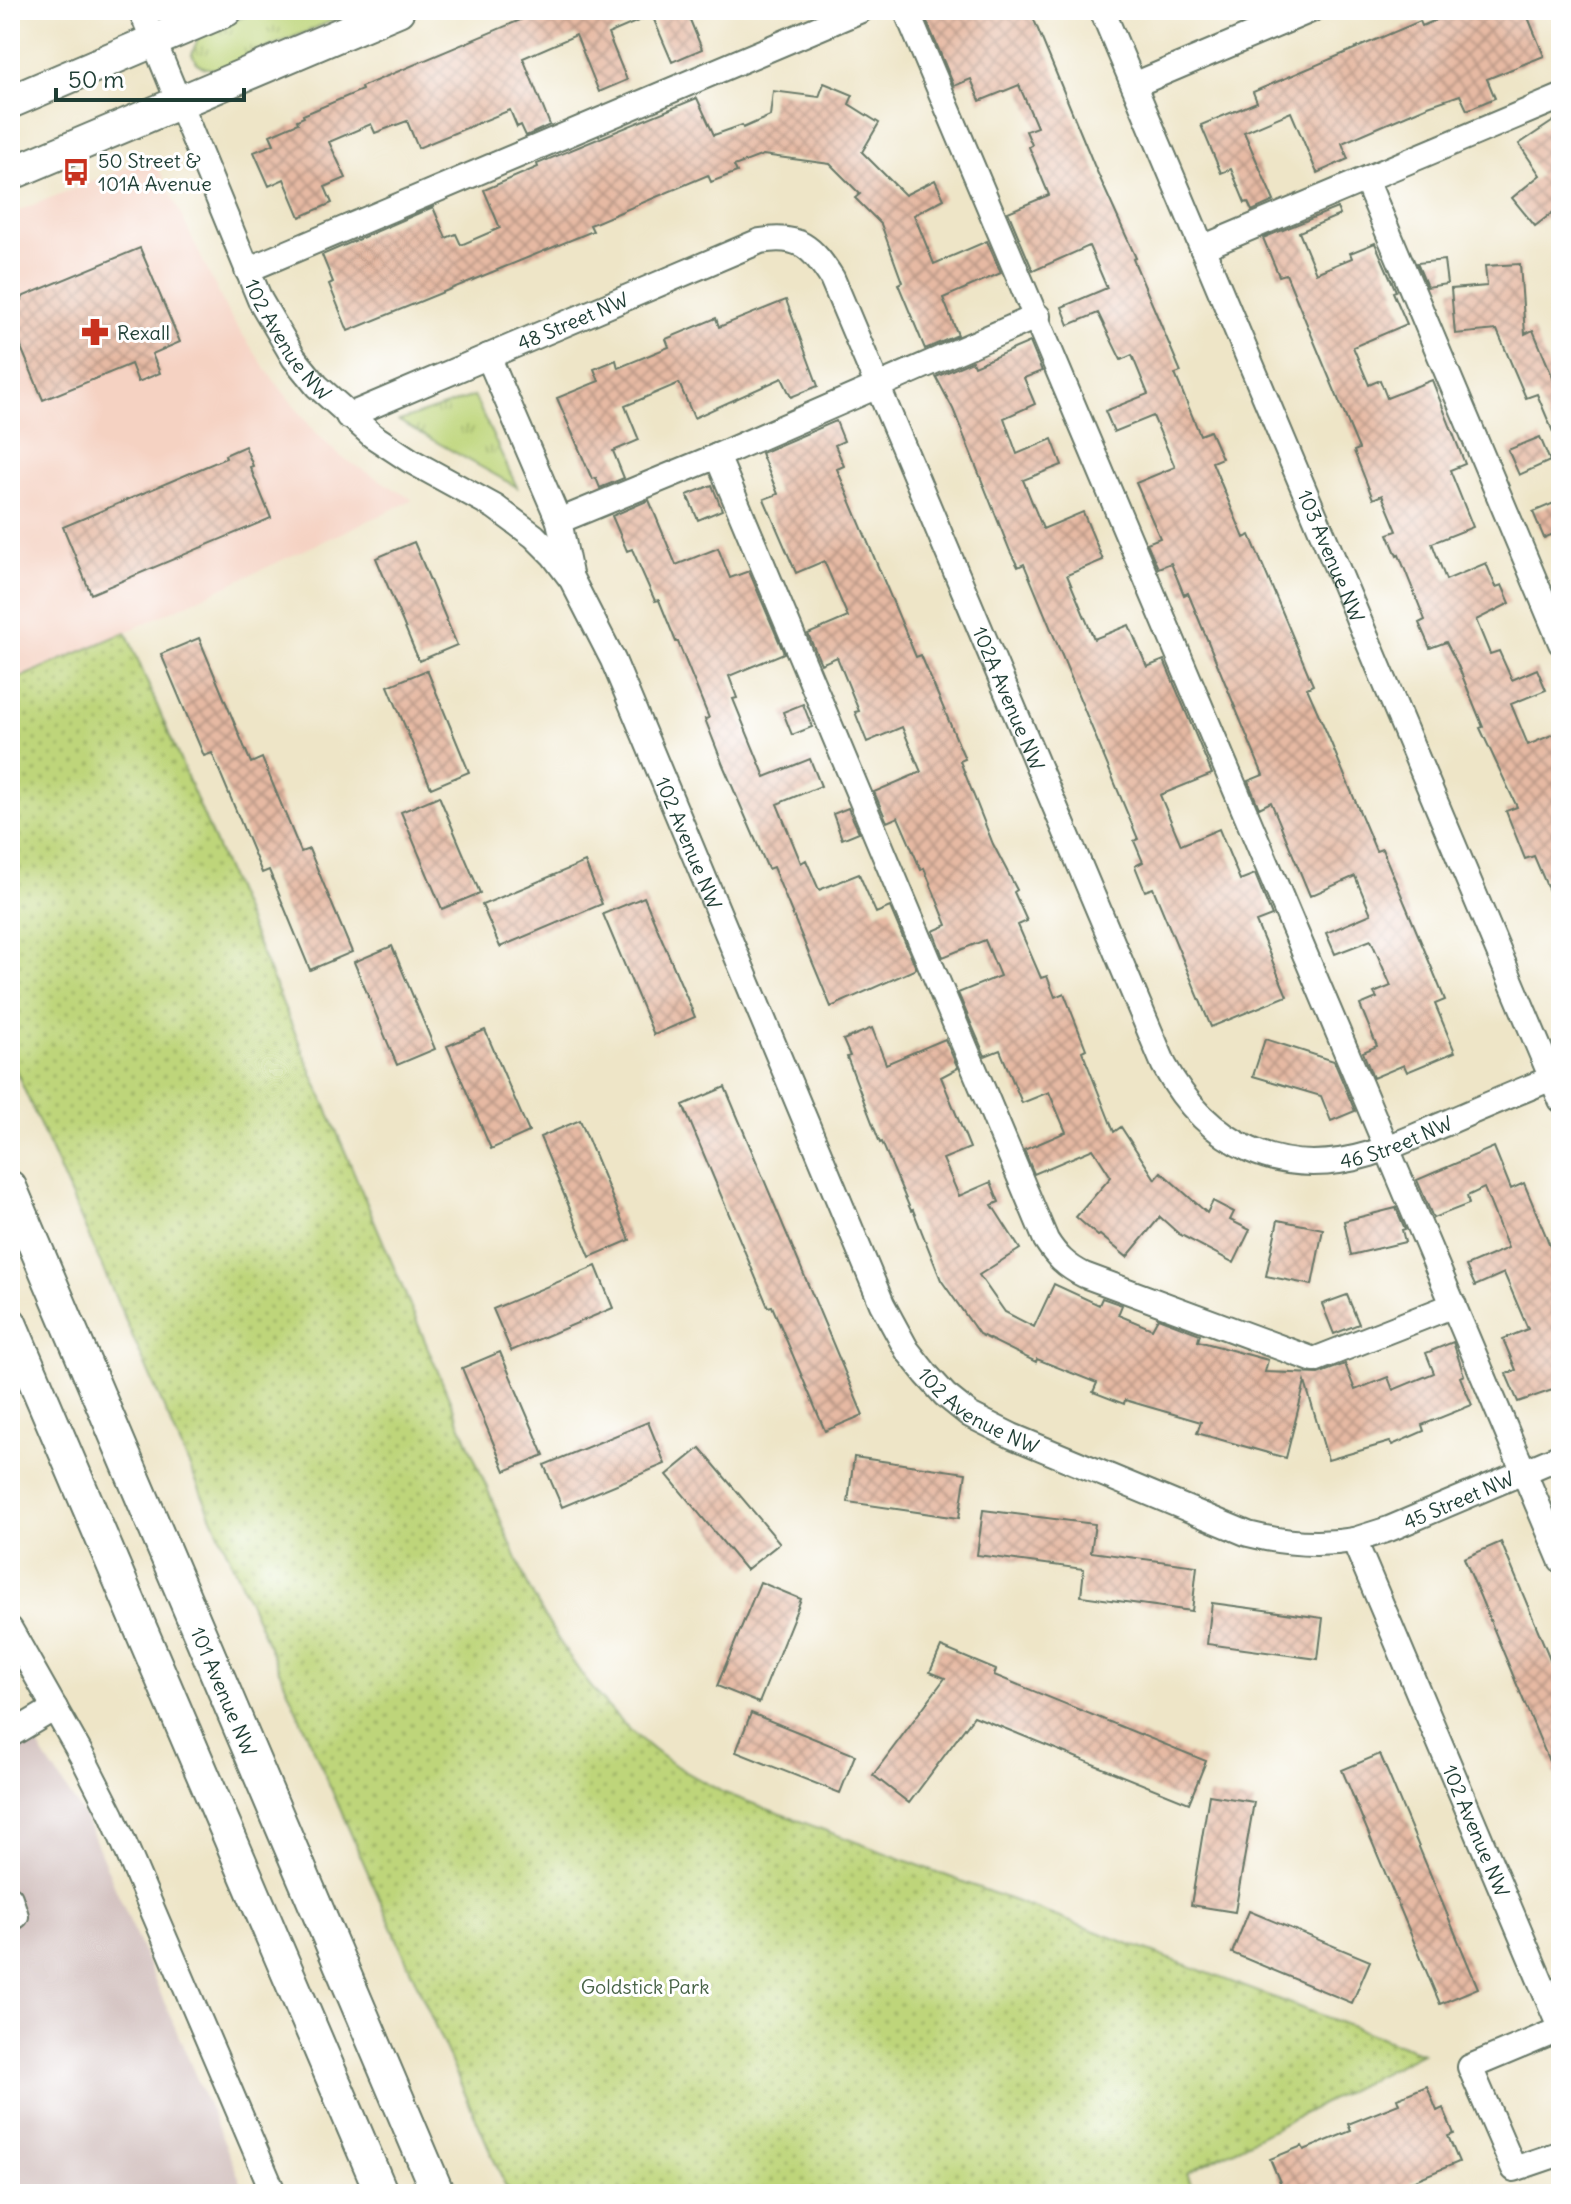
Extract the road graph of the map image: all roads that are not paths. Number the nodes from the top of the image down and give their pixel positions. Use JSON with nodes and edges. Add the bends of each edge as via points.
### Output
{"nodes":[{"id":1,"x":141,"y":10,"type":"edge"},
{"id":2,"x":226,"y":10,"type":"edge"},
{"id":3,"x":398,"y":10,"type":"edge"},
{"id":4,"x":861,"y":10,"type":"edge"},
{"id":5,"x":906,"y":10,"type":"edge"},
{"id":6,"x":1102,"y":10,"type":"edge"},
{"id":7,"x":1311,"y":10,"type":"edge"},
{"id":8,"x":154,"y":41,"type":"junction"},
{"id":9,"x":1134,"y":85,"type":"junction"},
{"id":10,"x":1561,"y":97,"type":"edge"},
{"id":11,"x":10,"y":102,"type":"edge"},
{"id":12,"x":178,"y":103,"type":"junction"},
{"id":13,"x":10,"y":174,"type":"edge"},
{"id":14,"x":1366,"y":180,"type":"junction"},
{"id":15,"x":799,"y":242,"type":"joint"},
{"id":16,"x":1202,"y":248,"type":"junction"},
{"id":17,"x":247,"y":270,"type":"junction"},
{"id":18,"x":1038,"y":316,"type":"junction"},
{"id":19,"x":488,"y":356,"type":"junction"},
{"id":20,"x":878,"y":385,"type":"junction"},
{"id":21,"x":348,"y":416,"type":"junction"},
{"id":22,"x":717,"y":456,"type":"junction"},
{"id":23,"x":559,"y":521,"type":"junction"},
{"id":24,"x":572,"y":580,"type":"junction"},
{"id":25,"x":1561,"y":643,"type":"edge"},
{"id":26,"x":1556,"y":1089,"type":"edge"},
{"id":27,"x":1234,"y":1143,"type":"joint"},
{"id":28,"x":1389,"y":1147,"type":"junction"},
{"id":29,"x":10,"y":1187,"type":"edge"},
{"id":30,"x":1454,"y":1305,"type":"junction"},
{"id":31,"x":10,"y":1323,"type":"edge"},
{"id":32,"x":1561,"y":1456,"type":"edge"},
{"id":33,"x":1524,"y":1471,"type":"junction"},
{"id":34,"x":1354,"y":1540,"type":"junction"},
{"id":35,"x":1561,"y":1560,"type":"edge"},
{"id":36,"x":10,"y":1629,"type":"edge"},
{"id":37,"x":55,"y":1708,"type":"junction"},
{"id":38,"x":10,"y":1735,"type":"edge"},
{"id":39,"x":1561,"y":2030,"type":"edge"},
{"id":40,"x":1561,"y":2153,"type":"edge"},
{"id":41,"x":274,"y":2194,"type":"edge"},
{"id":42,"x":382,"y":2194,"type":"edge"},
{"id":43,"x":438,"y":2194,"type":"edge"}],
"edges":[{"from":1,"to":8,"type":"street","name":"102 Avenue NW"},
{"from":2,"to":8,"type":"main road"},
{"from":3,"to":12,"type":"main road"},
{"from":4,"to":17,"type":"street"},
{"from":5,"to":18,"type":"street"},
{"from":6,"to":9,"type":"street","name":"103 Avenue NW"},
{"from":7,"to":9,"type":"street"},
{"from":8,"to":11,"type":"main road"},
{"from":8,"to":12,"type":"street","name":"102 Avenue NW"},
{"from":9,"to":16,"type":"street","name":"103 Avenue NW"},
{"from":10,"to":14,"type":"street"},
{"from":12,"to":13,"type":"main road"},
{"from":12,"to":17,"type":"street","name":"102 Avenue NW"},
{"from":14,"to":16,"type":"street"},
{"from":14,"to":25,"type":"street"},
{"from":15,"to":19,"type":"street","name":"48 Street NW","via":[[760,241]]},
{"from":15,"to":20,"type":"street","name":"102A Avenue NW","via":[[810,248],[832,278]]},
{"from":16,"to":26,"type":"street","name":"103 Avenue NW"},
{"from":17,"to":21,"type":"street","name":"102 Avenue NW","via":[[276,332],[317,386]]},
{"from":18,"to":20,"type":"street"},
{"from":18,"to":28,"type":"street"},
{"from":19,"to":21,"type":"street","name":"48 Street NW"},
{"from":19,"to":23,"type":"street","name":"102 Avenue NW"},
{"from":20,"to":22,"type":"street"},
{"from":20,"to":27,"type":"street","name":"102A Avenue NW","via":[[1164,1065],[1194,1111]]},
{"from":21,"to":24,"type":"street","name":"102 Avenue NW","via":[[392,450],[510,516]]},
{"from":22,"to":23,"type":"street"},
{"from":22,"to":30,"type":"street","via":[[1054,1253],[1084,1275],[1314,1360]]},
{"from":23,"to":24,"type":"street","name":"102 Avenue NW"},
{"from":24,"to":34,"type":"street","name":"102 Avenue NW","via":[[613,660],[882,1304],[926,1374],[945,1395],[991,1427],[1228,1527],[1290,1542]]},
{"from":26,"to":28,"type":"street","name":"46 Street NW"},
{"from":27,"to":28,"type":"street","name":"46 Street NW","via":[[1272,1158],[1306,1163]]},
{"from":28,"to":30,"type":"street"},
{"from":29,"to":43,"type":"main road","name":"101 Avenue NW"},
{"from":30,"to":33,"type":"street"},
{"from":31,"to":42,"type":"main road"},
{"from":32,"to":33,"type":"street","name":"45 Street NW"},
{"from":33,"to":34,"type":"street","name":"45 Street NW"},
{"from":33,"to":35,"type":"street"},
{"from":34,"to":39,"type":"street","name":"102 Avenue NW"},
{"from":36,"to":37,"type":"street"},
{"from":37,"to":38,"type":"street"},
{"from":37,"to":41,"type":"street","via":[[112,1815]]},
{"from":39,"to":40,"type":"street","via":[[1470,2067],[1514,2169]]}]}
